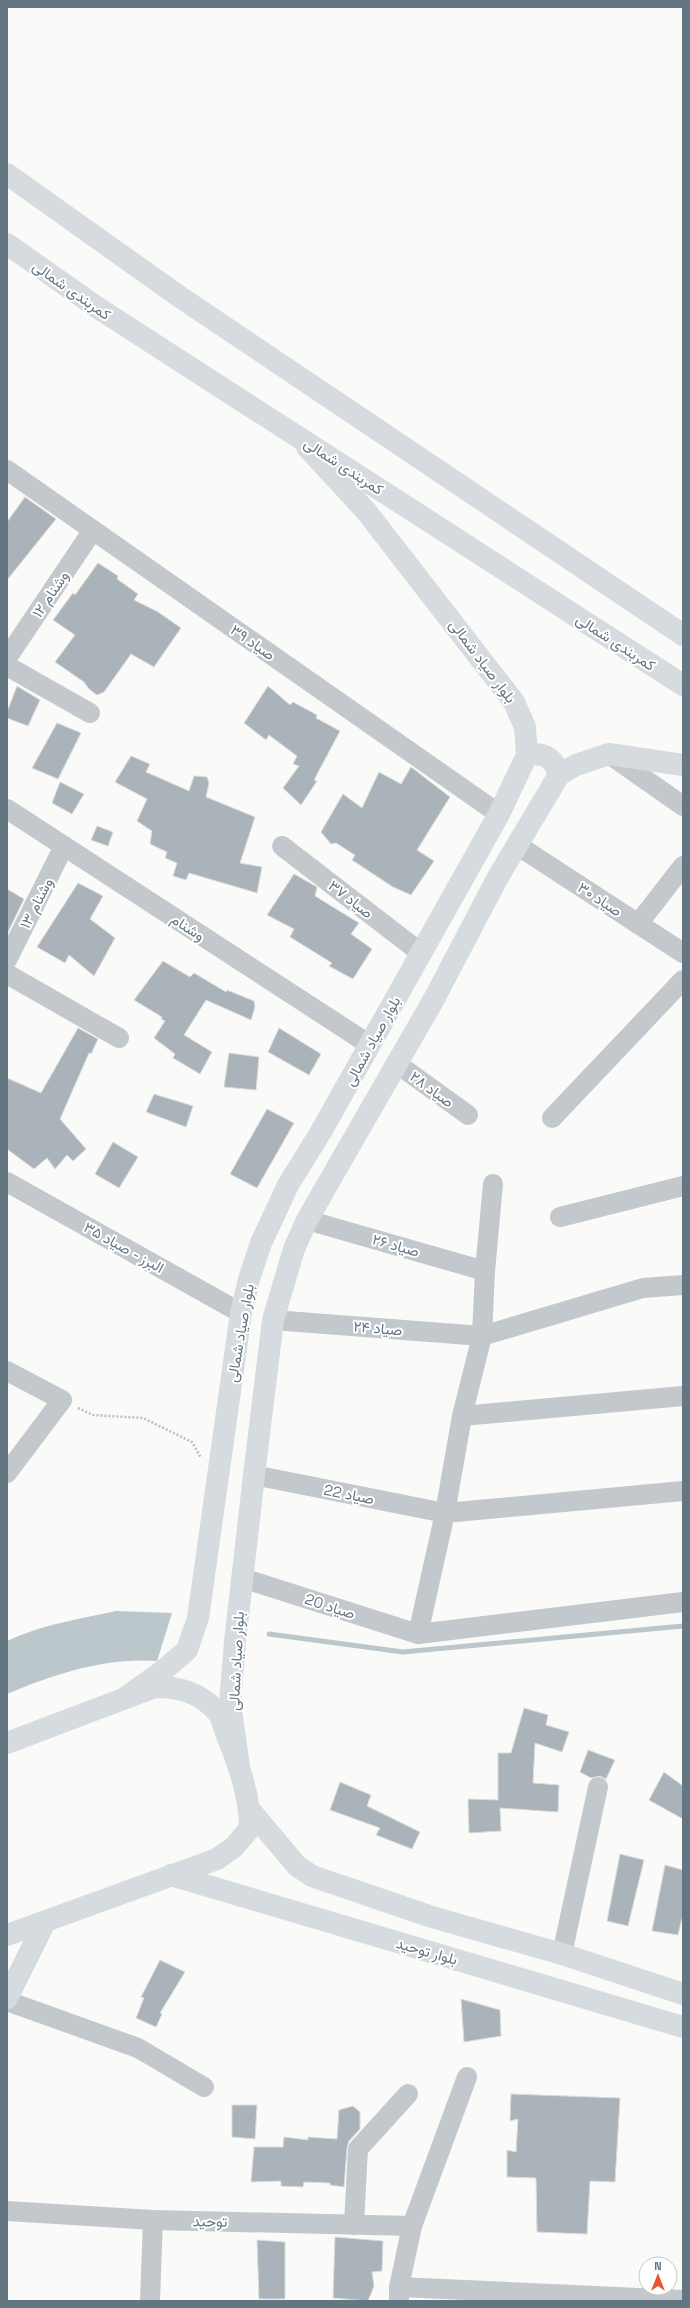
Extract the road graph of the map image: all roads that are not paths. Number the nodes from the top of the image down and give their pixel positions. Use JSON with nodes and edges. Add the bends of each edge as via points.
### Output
{"nodes":[{"id":1,"x":7,"y":174,"type":"edge"},
{"id":2,"x":7,"y":244,"type":"edge"},
{"id":3,"x":297,"y":436,"type":"junction"},
{"id":4,"x":7,"y":470,"type":"edge"},
{"id":5,"x":93,"y":530,"type":"junction"},
{"id":6,"x":683,"y":634,"type":"edge"},
{"id":7,"x":7,"y":658,"type":"edge"},
{"id":8,"x":7,"y":666,"type":"edge"},
{"id":9,"x":683,"y":685,"type":"edge"},
{"id":10,"x":90,"y":713,"type":"dead end"},
{"id":11,"x":610,"y":754,"type":"junction"},
{"id":12,"x":527,"y":755,"type":"junction"},
{"id":13,"x":683,"y":765,"type":"edge"},
{"id":14,"x":559,"y":775,"type":"junction"},
{"id":15,"x":683,"y":806,"type":"edge"},
{"id":16,"x":7,"y":809,"type":"edge"},
{"id":17,"x":499,"y":814,"type":"junction"},
{"id":18,"x":517,"y":845,"type":"junction"},
{"id":19,"x":64,"y":846,"type":"junction"},
{"id":20,"x":282,"y":846,"type":"dead end"},
{"id":21,"x":683,"y":866,"type":"edge"},
{"id":22,"x":638,"y":924,"type":"junction"},
{"id":23,"x":421,"y":953,"type":"junction"},
{"id":24,"x":683,"y":953,"type":"edge"},
{"id":25,"x":7,"y":960,"type":"edge"},
{"id":26,"x":7,"y":974,"type":"edge"},
{"id":27,"x":683,"y":980,"type":"edge"},
{"id":28,"x":119,"y":1038,"type":"dead end"},
{"id":29,"x":370,"y":1044,"type":"junction"},
{"id":30,"x":396,"y":1063,"type":"junction"},
{"id":31,"x":468,"y":1115,"type":"dead end"},
{"id":32,"x":552,"y":1118,"type":"dead end"},
{"id":33,"x":7,"y":1182,"type":"edge"},
{"id":34,"x":493,"y":1184,"type":"dead end"},
{"id":35,"x":683,"y":1186,"type":"edge"},
{"id":36,"x":560,"y":1217,"type":"dead end"},
{"id":37,"x":307,"y":1220,"type":"junction"},
{"id":38,"x":485,"y":1271,"type":"junction"},
{"id":39,"x":683,"y":1285,"type":"edge"},
{"id":40,"x":241,"y":1313,"type":"junction"},
{"id":41,"x":274,"y":1320,"type":"junction"},
{"id":42,"x":482,"y":1336,"type":"junction"},
{"id":43,"x":7,"y":1371,"type":"edge"},
{"id":44,"x":683,"y":1396,"type":"edge"},
{"id":45,"x":462,"y":1416,"type":"junction"},
{"id":46,"x":7,"y":1473,"type":"edge"},
{"id":47,"x":254,"y":1474,"type":"junction"},
{"id":48,"x":683,"y":1491,"type":"edge"},
{"id":49,"x":445,"y":1513,"type":"junction"},
{"id":50,"x":242,"y":1578,"type":"junction"},
{"id":51,"x":683,"y":1602,"type":"edge"},
{"id":52,"x":418,"y":1634,"type":"junction"},
{"id":53,"x":125,"y":1698,"type":"junction"},
{"id":54,"x":7,"y":1743,"type":"edge"},
{"id":55,"x":239,"y":1766,"type":"junction"},
{"id":56,"x":598,"y":1787,"type":"dead end"},
{"id":57,"x":250,"y":1810,"type":"junction"},
{"id":58,"x":171,"y":1876,"type":"junction"},
{"id":59,"x":45,"y":1922,"type":"junction"},
{"id":60,"x":7,"y":1935,"type":"edge"},
{"id":61,"x":562,"y":1954,"type":"junction"},
{"id":62,"x":683,"y":1994,"type":"edge"},
{"id":63,"x":7,"y":2000,"type":"edge"},
{"id":64,"x":683,"y":2027,"type":"edge"},
{"id":65,"x":466,"y":2078,"type":"dead end"},
{"id":66,"x":204,"y":2087,"type":"dead end"},
{"id":67,"x":408,"y":2094,"type":"dead end"},
{"id":68,"x":7,"y":2211,"type":"edge"},
{"id":69,"x":153,"y":2220,"type":"junction"},
{"id":70,"x":354,"y":2225,"type":"junction"},
{"id":71,"x":412,"y":2226,"type":"junction"},
{"id":72,"x":399,"y":2294,"type":"edge"},
{"id":73,"x":683,"y":2300,"type":"edge"},
{"id":74,"x":150,"y":2301,"type":"edge"}],
"edges":[{"from":1,"to":6,"type":"main road","via":[[180,297]]},
{"from":2,"to":3,"type":"main road","name":"کمربندی شمالی","via":[[98,308]]},
{"from":3,"to":9,"type":"main road","name":"کمربندی شمالی"},
{"from":3,"to":12,"type":"main road","name":"بلوار صیاد شمالی","via":[[366,511],[514,702],[525,727]]},
{"from":4,"to":5,"type":"street","name":"صیاد ۳۹"},
{"from":5,"to":7,"type":"street","name":"وشنام ۱۲"},
{"from":5,"to":17,"type":"street","name":"صیاد ۳۹"},
{"from":8,"to":10,"type":"street"},
{"from":11,"to":13,"type":"main road","name":"بلوار صیاد شمالی"},
{"from":11,"to":14,"type":"main road","name":"بلوار صیاد شمالی","via":[[576,765]]},
{"from":11,"to":15,"type":"street"},
{"from":12,"to":14,"type":"main road","via":[[538,753],[548,757],[556,764]]},
{"from":12,"to":17,"type":"main road","name":"بلوار صیاد شمالی"},
{"from":14,"to":18,"type":"main road","name":"بلوار صیاد شمالی"},
{"from":16,"to":19,"type":"street","name":"وشنام"},
{"from":17,"to":23,"type":"main road","name":"بلوار صیاد شمالی"},
{"from":18,"to":22,"type":"street","name":"صیاد ۳۰"},
{"from":18,"to":30,"type":"main road","name":"بلوار صیاد شمالی","via":[[434,999]]},
{"from":19,"to":25,"type":"street","name":"وشنام ۱۳"},
{"from":19,"to":29,"type":"street","name":"وشنام"},
{"from":20,"to":23,"type":"street","name":"صیاد ۳۷"},
{"from":21,"to":22,"type":"street"},
{"from":22,"to":24,"type":"street","name":"صیاد ۳۰"},
{"from":23,"to":29,"type":"main road","name":"بلوار صیاد شمالی"},
{"from":26,"to":28,"type":"street"},
{"from":27,"to":32,"type":"street"},
{"from":29,"to":40,"type":"main road","name":"بلوار صیاد شمالی","via":[[288,1185],[261,1243]]},
{"from":30,"to":31,"type":"street","name":"صیاد ۲۸"},
{"from":30,"to":37,"type":"main road","name":"بلوار صیاد شمالی"},
{"from":33,"to":40,"type":"street","name":"البرز - صیاد ۳۵"},
{"from":34,"to":38,"type":"street"},
{"from":35,"to":36,"type":"street"},
{"from":37,"to":38,"type":"street","name":"صیاد ۲۶"},
{"from":37,"to":41,"type":"main road","name":"بلوار صیاد شمالی","via":[[294,1249]]},
{"from":38,"to":42,"type":"street"},
{"from":39,"to":42,"type":"street","via":[[642,1288]]},
{"from":40,"to":53,"type":"main road","name":"بلوار صیاد شمالی","via":[[198,1618],[187,1650]]},
{"from":41,"to":42,"type":"street","name":"صیاد ۲۴"},
{"from":41,"to":47,"type":"main road","name":"بلوار صیاد شمالی"},
{"from":42,"to":45,"type":"street"},
{"from":43,"to":46,"type":"street","via":[[62,1400]]},
{"from":44,"to":45,"type":"street"},
{"from":45,"to":49,"type":"street"},
{"from":47,"to":49,"type":"street","name":"صیاد 22"},
{"from":47,"to":50,"type":"main road","name":"بلوار صیاد شمالی"},
{"from":48,"to":49,"type":"street","name":"صیاد 22"},
{"from":49,"to":52,"type":"street"},
{"from":50,"to":52,"type":"street","name":"صیاد 20"},
{"from":50,"to":55,"type":"main road","name":"بلوار صیاد شمالی","via":[[230,1703]]},
{"from":51,"to":52,"type":"street"},
{"from":53,"to":54,"type":"main road"},
{"from":53,"to":55,"type":"main road","via":[[156,1687],[174,1687],[193,1692],[219,1714]]},
{"from":55,"to":57,"type":"main road"},
{"from":56,"to":61,"type":"street"},
{"from":57,"to":58,"type":"main road","via":[[250,1828],[234,1847],[217,1859]]},
{"from":57,"to":61,"type":"main road","via":[[297,1866],[312,1876],[432,1917]]},
{"from":58,"to":59,"type":"main road"},
{"from":58,"to":64,"type":"main road","name":"بلوار توحید"},
{"from":59,"to":60,"type":"main road"},
{"from":59,"to":63,"type":"main road"},
{"from":61,"to":62,"type":"main road"},
{"from":63,"to":66,"type":"street","via":[[138,2048]]},
{"from":65,"to":71,"type":"street"},
{"from":67,"to":70,"type":"street","via":[[358,2149]]},
{"from":68,"to":69,"type":"street","name":"توحید"},
{"from":69,"to":70,"type":"street","name":"توحید"},
{"from":69,"to":74,"type":"street"},
{"from":70,"to":71,"type":"street","name":"توحید"},
{"from":71,"to":72,"type":"street"},
{"from":72,"to":73,"type":"street"}]}
